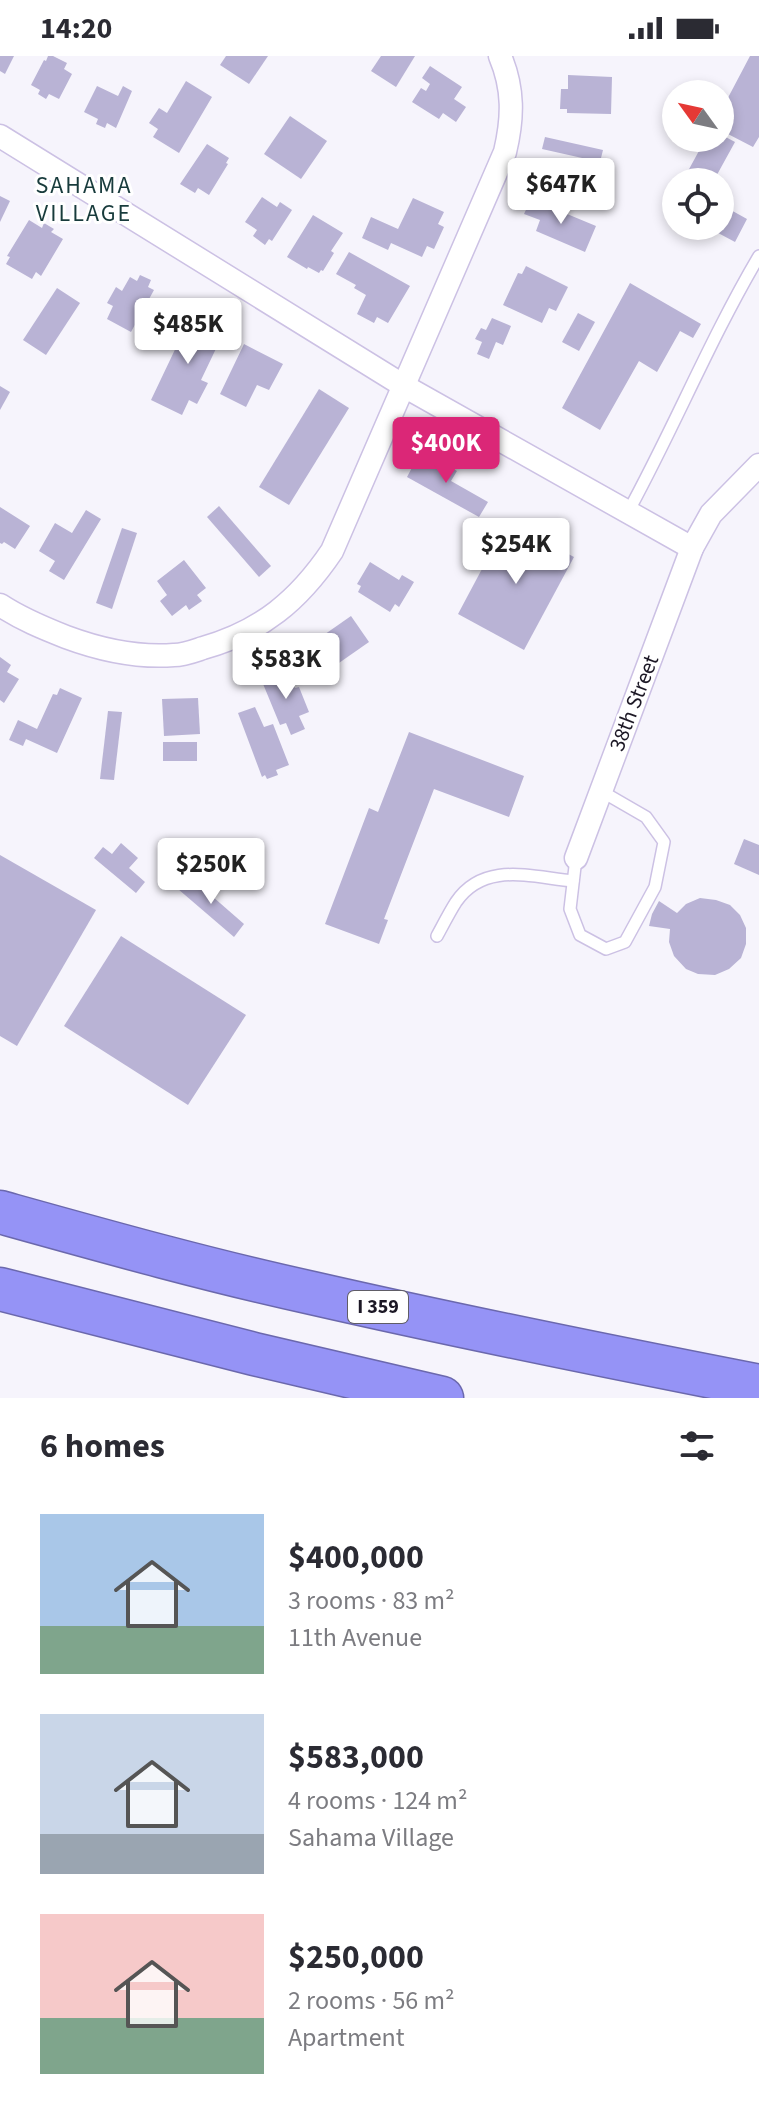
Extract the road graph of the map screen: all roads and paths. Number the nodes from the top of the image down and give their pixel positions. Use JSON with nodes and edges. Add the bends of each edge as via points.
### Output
{"nodes":[{"id":1,"x":500,"y":56,"type":"edge"},
{"id":2,"x":0,"y":136,"type":"edge"},
{"id":3,"x":759,"y":256,"type":"edge"},
{"id":4,"x":404,"y":386,"type":"junction"},
{"id":5,"x":759,"y":465,"type":"edge"},
{"id":6,"x":628,"y":512,"type":"junction"},
{"id":7,"x":692,"y":548,"type":"junction"},
{"id":8,"x":0,"y":605,"type":"edge"},
{"id":9,"x":601,"y":791,"type":"junction"},
{"id":10,"x":576,"y":858,"type":"joint"},
{"id":11,"x":573,"y":881,"type":"junction"},
{"id":12,"x":437,"y":936,"type":"dead end"},
{"id":13,"x":0,"y":1212,"type":"edge"},
{"id":14,"x":0,"y":1289,"type":"edge"},
{"id":15,"x":759,"y":1386,"type":"edge"},
{"id":16,"x":442,"y":1398,"type":"edge"}],
"edges":[{"from":1,"to":4,"type":"street","via":[[511,97],[512,125],[505,152]]},
{"from":2,"to":4,"type":"street"},
{"from":3,"to":6,"type":"lane"},
{"from":4,"to":6,"type":"street"},
{"from":4,"to":8,"type":"street","via":[[332,551],[298,595],[254,627],[230,640],[177,655],[148,656],[93,647]]},
{"from":5,"to":7,"type":"street","name":"38th Street","via":[[711,514]]},
{"from":6,"to":7,"type":"street"},
{"from":7,"to":9,"type":"street","name":"38th Street"},
{"from":9,"to":10,"type":"street","name":"38th Street"},
{"from":9,"to":11,"type":"lane","via":[[646,817],[664,842],[655,887],[625,942],[606,949],[580,935],[570,909]]},
{"from":10,"to":11,"type":"lane"},
{"from":11,"to":12,"type":"lane","via":[[489,876],[457,901]]},
{"from":13,"to":15,"type":"highway","number":"I 359","via":[[310,1293]]},
{"from":14,"to":16,"type":"highway"}]}
